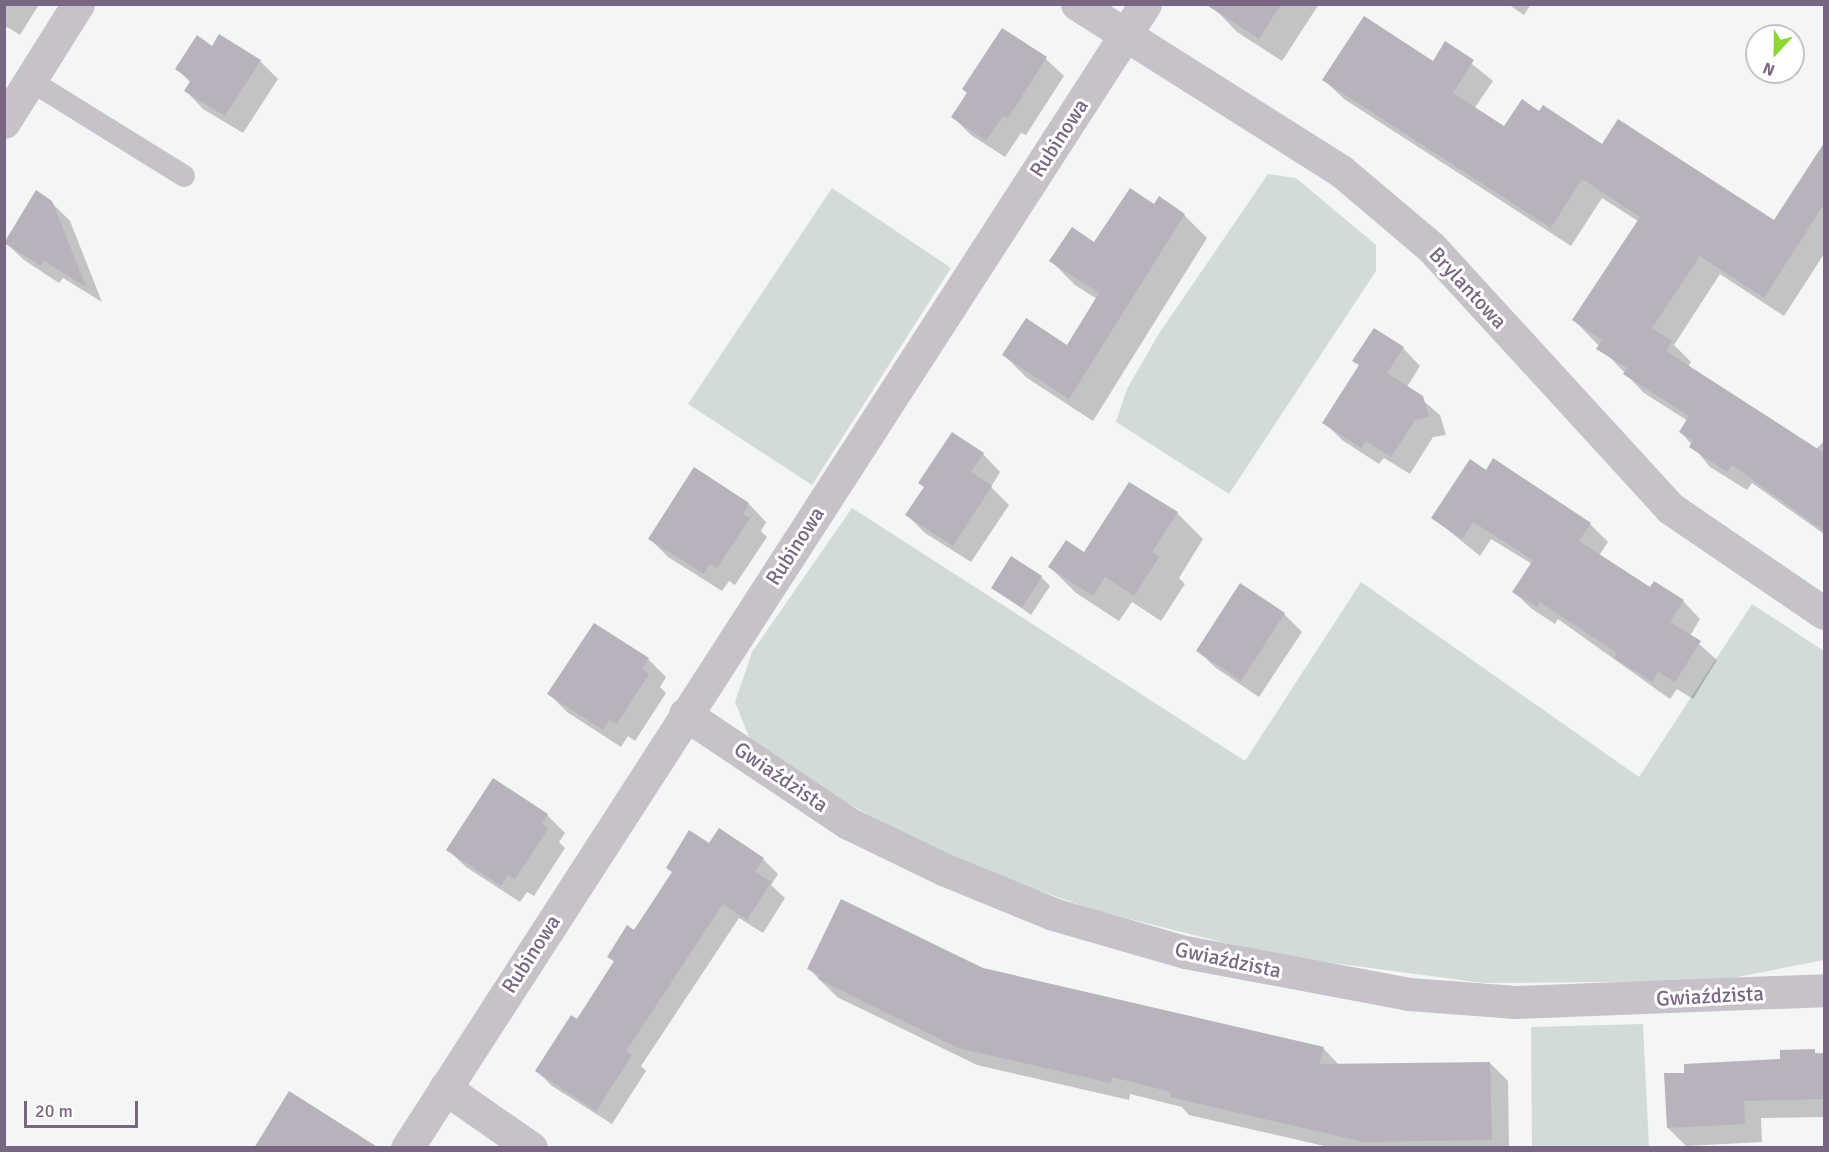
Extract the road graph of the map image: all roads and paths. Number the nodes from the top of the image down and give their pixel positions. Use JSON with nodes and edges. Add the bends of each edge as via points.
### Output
{"nodes":[{"id":1,"x":78,"y":4,"type":"edge"},
{"id":2,"x":1077,"y":4,"type":"edge"},
{"id":3,"x":1145,"y":4,"type":"edge"},
{"id":4,"x":1125,"y":36,"type":"junction"},
{"id":5,"x":31,"y":81,"type":"junction"},
{"id":6,"x":4,"y":122,"type":"edge"},
{"id":7,"x":184,"y":176,"type":"dead end"},
{"id":8,"x":1824,"y":613,"type":"edge"},
{"id":9,"x":686,"y":714,"type":"junction"},
{"id":10,"x":1824,"y":990,"type":"edge"},
{"id":11,"x":445,"y":1088,"type":"junction"},
{"id":12,"x":407,"y":1148,"type":"edge"},
{"id":13,"x":531,"y":1148,"type":"edge"}],
"edges":[{"from":1,"to":5,"type":"street"},
{"from":2,"to":4,"type":"street","name":"Brylantowa"},
{"from":3,"to":4,"type":"street","name":"Rubinowa"},
{"from":4,"to":8,"type":"street","name":"Brylantowa","via":[[1341,171],[1431,247],[1670,508]]},
{"from":4,"to":9,"type":"street","name":"Rubinowa"},
{"from":5,"to":6,"type":"street"},
{"from":5,"to":7,"type":"lane"},
{"from":9,"to":10,"type":"street","name":"Gwiaździsta","via":[[848,823],[943,869],[1053,914],[1185,952],[1409,994],[1515,1002]]},
{"from":9,"to":11,"type":"street","name":"Rubinowa"},
{"from":11,"to":12,"type":"street","name":"Rubinowa"},
{"from":11,"to":13,"type":"street"}]}
